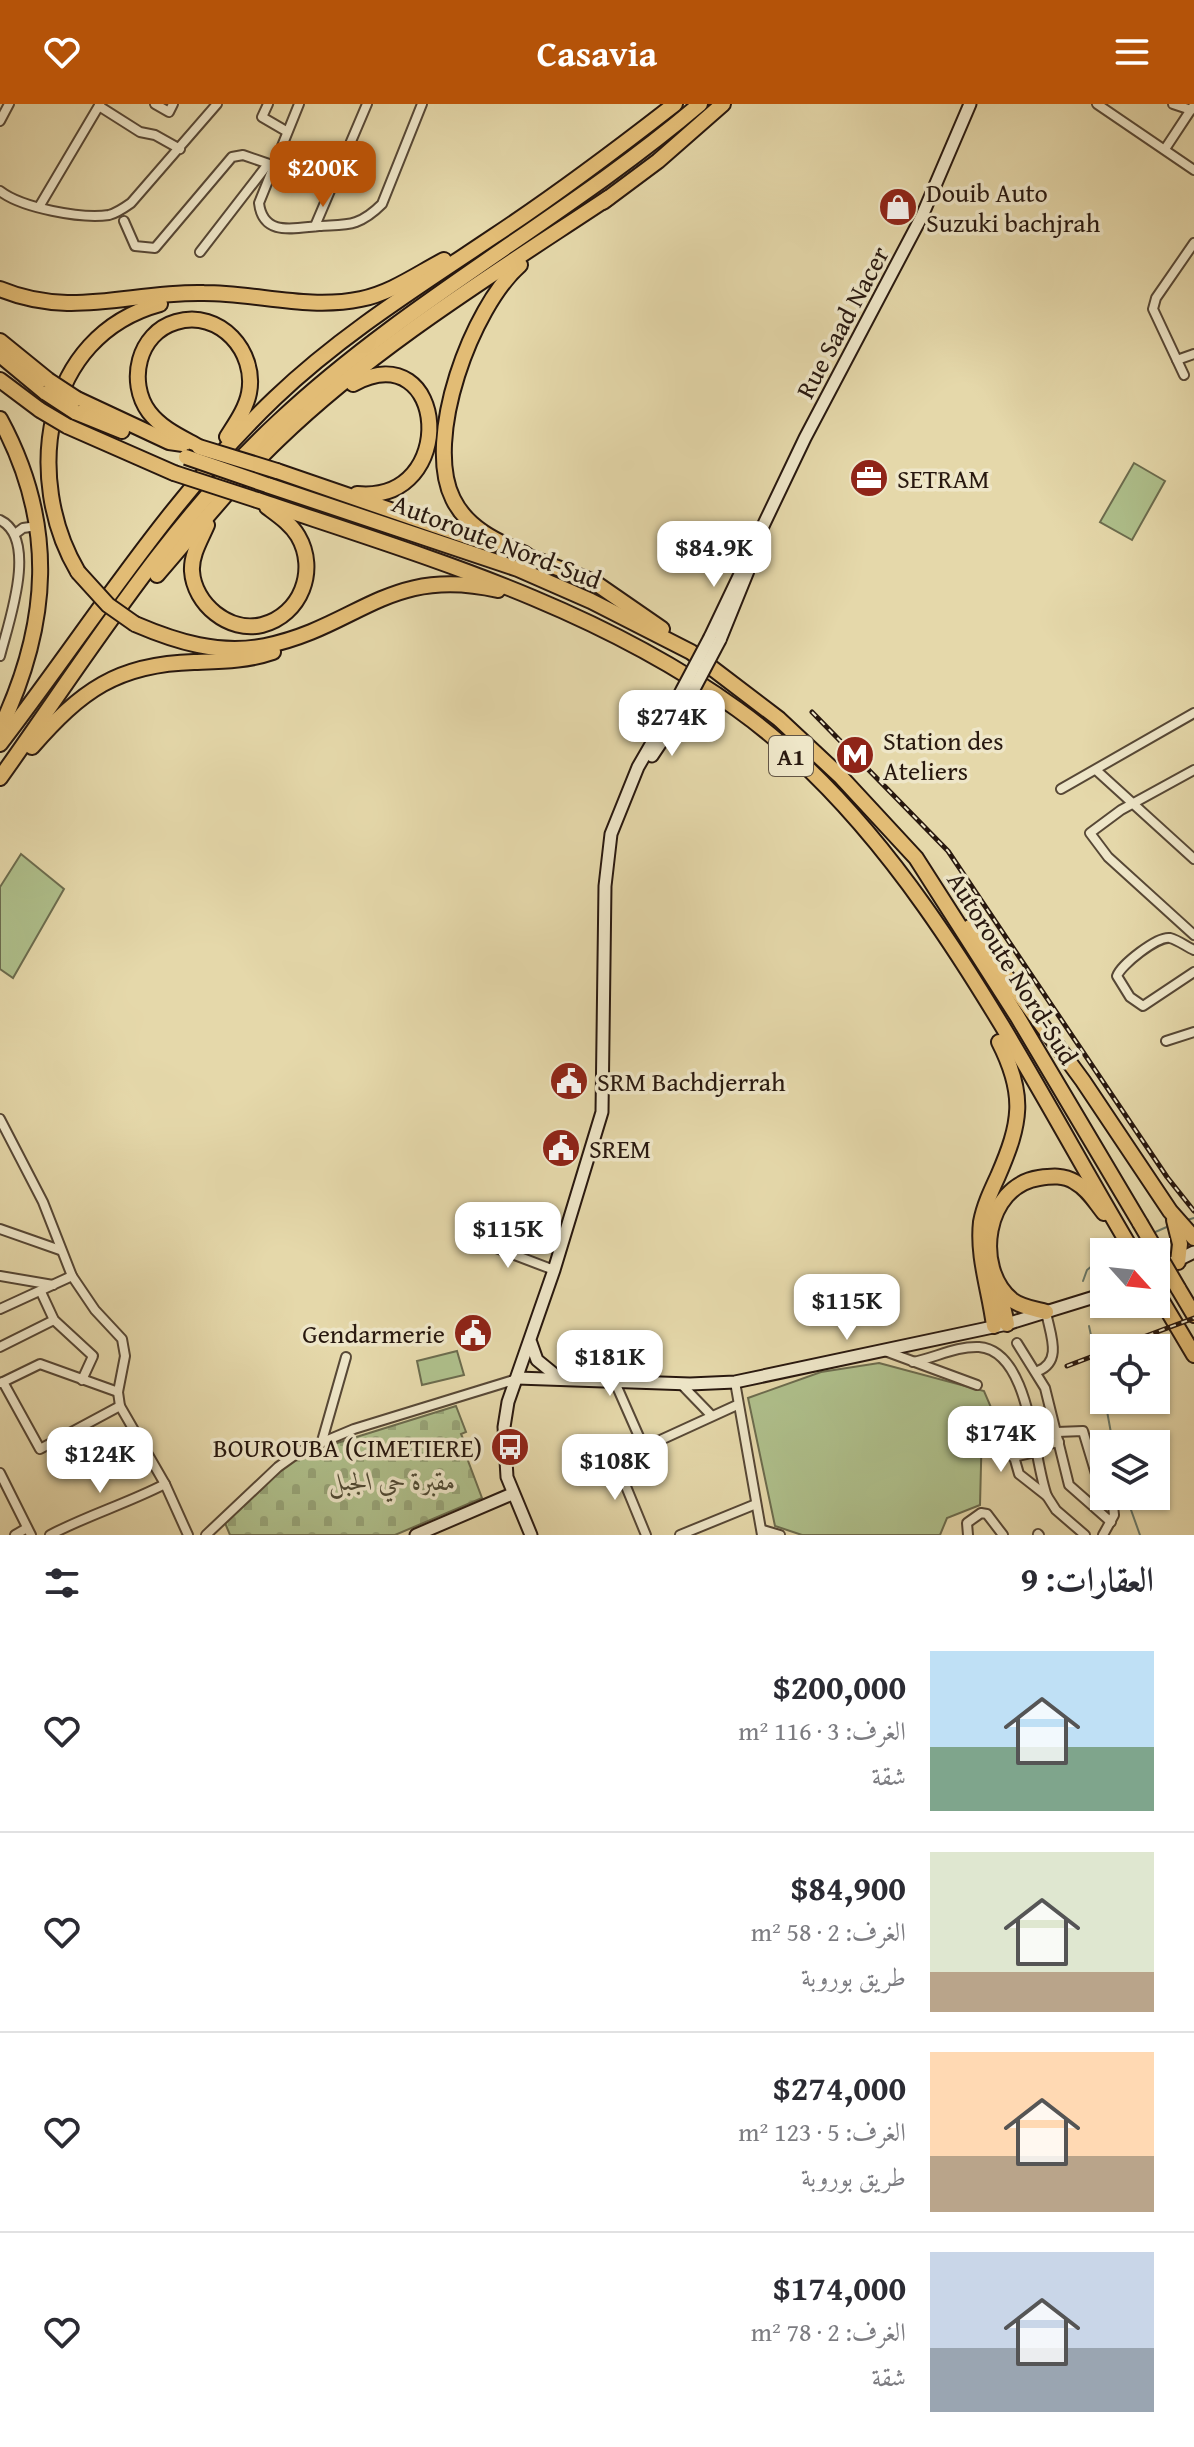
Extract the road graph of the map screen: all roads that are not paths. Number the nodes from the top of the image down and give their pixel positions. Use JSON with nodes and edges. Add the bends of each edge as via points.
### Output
{"nodes":[{"id":1,"x":9,"y":104,"type":"edge"},
{"id":2,"x":155,"y":104,"type":"edge"},
{"id":3,"x":173,"y":104,"type":"edge"},
{"id":4,"x":217,"y":104,"type":"edge"},
{"id":5,"x":268,"y":104,"type":"edge"},
{"id":6,"x":299,"y":104,"type":"edge"},
{"id":7,"x":367,"y":104,"type":"edge"},
{"id":8,"x":422,"y":104,"type":"edge"},
{"id":9,"x":675,"y":104,"type":"edge"},
{"id":10,"x":700,"y":104,"type":"edge"},
{"id":11,"x":723,"y":104,"type":"edge"},
{"id":12,"x":970,"y":104,"type":"edge"},
{"id":13,"x":1099,"y":104,"type":"edge"},
{"id":14,"x":1173,"y":104,"type":"edge"},
{"id":15,"x":99,"y":105,"type":"edge"},
{"id":16,"x":1193,"y":108,"type":"edge"},
{"id":17,"x":0,"y":121,"type":"edge"},
{"id":18,"x":286,"y":131,"type":"junction"},
{"id":19,"x":180,"y":149,"type":"junction"},
{"id":20,"x":1165,"y":149,"type":"junction"},
{"id":21,"x":270,"y":164,"type":"junction"},
{"id":22,"x":1194,"y":170,"type":"edge"},
{"id":23,"x":0,"y":191,"type":"edge"},
{"id":24,"x":608,"y":198,"type":"junction"},
{"id":25,"x":39,"y":207,"type":"junction"},
{"id":26,"x":124,"y":221,"type":"dead end"},
{"id":27,"x":315,"y":226,"type":"junction"},
{"id":28,"x":508,"y":227,"type":"junction"},
{"id":29,"x":1194,"y":243,"type":"edge"},
{"id":30,"x":200,"y":252,"type":"dead end"},
{"id":31,"x":1184,"y":260,"type":"junction"},
{"id":32,"x":1194,"y":268,"type":"edge"},
{"id":33,"x":0,"y":289,"type":"edge"},
{"id":34,"x":203,"y":292,"type":"junction"},
{"id":35,"x":1171,"y":323,"type":"dead end"},
{"id":36,"x":1159,"y":326,"type":"junction"},
{"id":37,"x":0,"y":341,"type":"edge"},
{"id":38,"x":1194,"y":354,"type":"edge"},
{"id":39,"x":0,"y":355,"type":"edge"},
{"id":40,"x":1177,"y":360,"type":"junction"},
{"id":41,"x":1184,"y":375,"type":"dead end"},
{"id":42,"x":0,"y":380,"type":"edge"},
{"id":43,"x":47,"y":386,"type":"junction"},
{"id":44,"x":332,"y":395,"type":"junction"},
{"id":45,"x":76,"y":406,"type":"junction"},
{"id":46,"x":0,"y":419,"type":"edge"},
{"id":47,"x":199,"y":447,"type":"junction"},
{"id":48,"x":218,"y":454,"type":"junction"},
{"id":49,"x":306,"y":481,"type":"junction"},
{"id":50,"x":257,"y":500,"type":"junction"},
{"id":51,"x":216,"y":506,"type":"junction"},
{"id":52,"x":0,"y":520,"type":"edge"},
{"id":53,"x":37,"y":526,"type":"junction"},
{"id":54,"x":15,"y":534,"type":"junction"},
{"id":55,"x":525,"y":554,"type":"junction"},
{"id":56,"x":552,"y":605,"type":"junction"},
{"id":57,"x":330,"y":623,"type":"junction"},
{"id":58,"x":90,"y":652,"type":"junction"},
{"id":59,"x":691,"y":652,"type":"junction"},
{"id":60,"x":0,"y":656,"type":"edge"},
{"id":61,"x":1194,"y":713,"type":"edge"},
{"id":62,"x":0,"y":729,"type":"edge"},
{"id":63,"x":0,"y":744,"type":"edge"},
{"id":64,"x":1096,"y":770,"type":"junction"},
{"id":65,"x":1194,"y":770,"type":"edge"},
{"id":66,"x":0,"y":781,"type":"edge"},
{"id":67,"x":1061,"y":789,"type":"dead end"},
{"id":68,"x":1134,"y":804,"type":"junction"},
{"id":69,"x":916,"y":858,"type":"junction"},
{"id":70,"x":1194,"y":859,"type":"edge"},
{"id":71,"x":1194,"y":935,"type":"edge"},
{"id":72,"x":1194,"y":950,"type":"edge"},
{"id":73,"x":1194,"y":972,"type":"edge"},
{"id":74,"x":969,"y":976,"type":"junction"},
{"id":75,"x":1194,"y":1032,"type":"edge"},
{"id":76,"x":1166,"y":1041,"type":"dead end"},
{"id":77,"x":0,"y":1119,"type":"edge"},
{"id":78,"x":1180,"y":1228,"type":"junction"},
{"id":79,"x":0,"y":1229,"type":"edge"},
{"id":80,"x":1123,"y":1235,"type":"junction"},
{"id":81,"x":1125,"y":1238,"type":"edge"},
{"id":82,"x":1194,"y":1238,"type":"edge"},
{"id":83,"x":475,"y":1240,"type":"dead end"},
{"id":84,"x":60,"y":1250,"type":"junction"},
{"id":85,"x":1194,"y":1252,"type":"edge"},
{"id":86,"x":1178,"y":1262,"type":"junction"},
{"id":87,"x":1170,"y":1265,"type":"edge"},
{"id":88,"x":554,"y":1270,"type":"junction"},
{"id":89,"x":0,"y":1276,"type":"edge"},
{"id":90,"x":72,"y":1276,"type":"junction"},
{"id":91,"x":53,"y":1285,"type":"junction"},
{"id":92,"x":999,"y":1287,"type":"junction"},
{"id":93,"x":41,"y":1292,"type":"junction"},
{"id":94,"x":1090,"y":1298,"type":"edge"},
{"id":95,"x":0,"y":1309,"type":"edge"},
{"id":96,"x":1046,"y":1312,"type":"junction"},
{"id":97,"x":1170,"y":1315,"type":"edge"},
{"id":98,"x":1194,"y":1315,"type":"edge"},
{"id":99,"x":54,"y":1320,"type":"junction"},
{"id":100,"x":1000,"y":1325,"type":"junction"},
{"id":101,"x":531,"y":1340,"type":"junction"},
{"id":102,"x":1017,"y":1343,"type":"dead end"},
{"id":103,"x":0,"y":1347,"type":"edge"},
{"id":104,"x":885,"y":1351,"type":"junction"},
{"id":105,"x":1194,"y":1355,"type":"edge"},
{"id":106,"x":346,"y":1357,"type":"dead end"},
{"id":107,"x":913,"y":1362,"type":"junction"},
{"id":108,"x":1038,"y":1371,"type":"junction"},
{"id":109,"x":517,"y":1378,"type":"junction"},
{"id":110,"x":559,"y":1378,"type":"junction"},
{"id":111,"x":82,"y":1380,"type":"junction"},
{"id":112,"x":614,"y":1380,"type":"junction"},
{"id":113,"x":735,"y":1382,"type":"junction"},
{"id":114,"x":1,"y":1383,"type":"edge"},
{"id":115,"x":681,"y":1384,"type":"junction"},
{"id":116,"x":977,"y":1385,"type":"dead end"},
{"id":117,"x":118,"y":1392,"type":"junction"},
{"id":118,"x":737,"y":1405,"type":"junction"},
{"id":119,"x":120,"y":1406,"type":"junction"},
{"id":120,"x":711,"y":1415,"type":"junction"},
{"id":121,"x":1003,"y":1418,"type":"dead end"},
{"id":122,"x":1057,"y":1432,"type":"junction"},
{"id":123,"x":322,"y":1441,"type":"junction"},
{"id":124,"x":1059,"y":1442,"type":"junction"},
{"id":125,"x":644,"y":1448,"type":"junction"},
{"id":126,"x":1090,"y":1449,"type":"edge"},
{"id":127,"x":1036,"y":1450,"type":"junction"},
{"id":128,"x":1013,"y":1457,"type":"junction"},
{"id":129,"x":0,"y":1473,"type":"edge"},
{"id":130,"x":165,"y":1484,"type":"junction"},
{"id":131,"x":512,"y":1494,"type":"junction"},
{"id":132,"x":1047,"y":1496,"type":"junction"},
{"id":133,"x":756,"y":1504,"type":"junction"},
{"id":134,"x":1115,"y":1510,"type":"edge"},
{"id":135,"x":1111,"y":1522,"type":"junction"},
{"id":136,"x":29,"y":1532,"type":"edge"},
{"id":137,"x":762,"y":1532,"type":"edge"},
{"id":138,"x":15,"y":1535,"type":"edge"},
{"id":139,"x":50,"y":1535,"type":"edge"},
{"id":140,"x":188,"y":1535,"type":"edge"},
{"id":141,"x":206,"y":1535,"type":"edge"},
{"id":142,"x":416,"y":1535,"type":"edge"},
{"id":143,"x":531,"y":1535,"type":"edge"},
{"id":144,"x":646,"y":1535,"type":"edge"},
{"id":145,"x":680,"y":1535,"type":"edge"},
{"id":146,"x":780,"y":1535,"type":"edge"},
{"id":147,"x":968,"y":1535,"type":"edge"},
{"id":148,"x":1003,"y":1535,"type":"edge"},
{"id":149,"x":1085,"y":1535,"type":"edge"},
{"id":150,"x":1103,"y":1535,"type":"edge"}],
"edges":[{"from":1,"to":17,"type":"street"},
{"from":2,"to":3,"type":"street","via":[[169,112]]},
{"from":4,"to":19,"type":"street"},
{"from":5,"to":18,"type":"street","via":[[262,117]]},
{"from":6,"to":18,"type":"street"},
{"from":7,"to":27,"type":"street"},
{"from":8,"to":27,"type":"street","via":[[382,204],[353,224]]},
{"from":9,"to":28,"type":"highway"},
{"from":10,"to":58,"type":"highway","via":[[617,170],[372,343],[279,421],[186,521]]},
{"from":11,"to":24,"type":"highway"},
{"from":12,"to":88,"type":"main road","name":"Rue Saad Nacer","bridge":true,"via":[[922,216],[799,451],[750,559],[745,585],[630,785],[611,834],[602,1112]]},
{"from":13,"to":20,"type":"street"},
{"from":14,"to":16,"type":"street"},
{"from":15,"to":19,"type":"street","via":[[140,132]]},
{"from":15,"to":25,"type":"street"},
{"from":16,"to":20,"type":"street"},
{"from":18,"to":21,"type":"street"},
{"from":19,"to":25,"type":"street","via":[[131,203],[114,214]]},
{"from":20,"to":22,"type":"street"},
{"from":21,"to":26,"type":"street","via":[[232,157],[155,248],[135,246]]},
{"from":21,"to":27,"type":"street","via":[[260,214],[272,226],[290,231]]},
{"from":21,"to":30,"type":"street"},
{"from":23,"to":25,"type":"street"},
{"from":24,"to":44,"type":"highway","via":[[422,324]]},
{"from":24,"to":55,"type":"highway","via":[[511,273],[481,314],[460,365],[446,439],[448,486],[473,525]]},
{"from":28,"to":34,"type":"highway","via":[[397,287],[363,299],[315,304]]},
{"from":28,"to":48,"type":"highway","via":[[336,346]]},
{"from":29,"to":31,"type":"street"},
{"from":31,"to":32,"type":"street"},
{"from":31,"to":36,"type":"street","via":[[1154,304]]},
{"from":33,"to":34,"type":"highway","via":[[26,300],[71,305]]},
{"from":34,"to":57,"type":"highway","bridge":true,"via":[[123,319],[68,375],[47,448],[47,489],[55,526],[78,572],[108,605],[135,624],[186,644],[234,649],[276,643]]},
{"from":35,"to":36,"type":"street"},
{"from":36,"to":40,"type":"street"},
{"from":37,"to":43,"type":"highway"},
{"from":38,"to":40,"type":"street"},
{"from":39,"to":43,"type":"highway","name":"Autoroute Nord-Sud","number":"A1"},
{"from":40,"to":41,"type":"street"},
{"from":42,"to":50,"type":"highway","name":"Autoroute Nord-Sud","number":"A1","bridge":true,"via":[[67,426],[174,473]]},
{"from":43,"to":45,"type":"highway","name":"Autoroute Nord-Sud","number":"A1","bridge":true},
{"from":44,"to":49,"type":"highway","via":[[382,373],[412,383],[424,396],[429,414],[425,455],[409,481],[383,494]]},
{"from":44,"to":51,"type":"highway","via":[[278,440]]},
{"from":45,"to":47,"type":"highway","via":[[169,442]]},
{"from":45,"to":59,"type":"highway","name":"Autoroute Nord-Sud","number":"A1","bridge":true,"via":[[186,457],[518,569]]},
{"from":46,"to":53,"type":"highway","via":[[21,464]]},
{"from":47,"to":48,"type":"highway","via":[[163,428],[139,392],[139,358],[161,328],[177,321],[211,323],[244,351],[249,395]]},
{"from":47,"to":49,"type":"highway","bridge":true},
{"from":48,"to":63,"type":"highway"},
{"from":49,"to":55,"type":"highway"},
{"from":50,"to":51,"type":"highway","via":[[296,532],[307,563],[305,585],[296,602],[280,617],[255,626],[219,616],[196,587],[195,552]]},
{"from":50,"to":56,"type":"highway","name":"Autoroute Nord-Sud","number":"A1"},
{"from":51,"to":58,"type":"highway"},
{"from":52,"to":54,"type":"street"},
{"from":53,"to":54,"type":"street"},
{"from":53,"to":62,"type":"highway","via":[[37,623],[19,689]]},
{"from":54,"to":60,"type":"street","via":[[18,577]]},
{"from":55,"to":59,"type":"highway","via":[[617,596]]},
{"from":56,"to":57,"type":"highway","via":[[494,589],[433,584],[380,597]]},
{"from":56,"to":74,"type":"highway","name":"Autoroute Nord-Sud","number":"A1","via":[[661,660],[765,732],[872,839]]},
{"from":57,"to":66,"type":"highway","via":[[267,654],[160,664],[111,677],[55,721]]},
{"from":58,"to":66,"type":"highway"},
{"from":59,"to":69,"type":"highway","name":"Autoroute Nord-Sud","number":"A1","via":[[815,751]]},
{"from":61,"to":64,"type":"street"},
{"from":64,"to":67,"type":"street"},
{"from":64,"to":68,"type":"street"},
{"from":65,"to":68,"type":"street"},
{"from":68,"to":70,"type":"street"},
{"from":68,"to":71,"type":"street","via":[[1095,828],[1090,833],[1094,842]]},
{"from":69,"to":78,"type":"highway","via":[[1060,1049]]},
{"from":69,"to":98,"type":"highway","name":"Autoroute Nord-Sud","number":"A1","bridge":true,"via":[[1017,1016]]},
{"from":72,"to":73,"type":"street","via":[[1162,939],[1117,976],[1134,1002],[1143,1006]]},
{"from":74,"to":80,"type":"highway","name":"Autoroute Nord-Sud","number":"A1"},
{"from":74,"to":100,"type":"highway","via":[[1010,1066],[1018,1102],[1012,1144],[981,1224],[982,1257]]},
{"from":75,"to":76,"type":"street"},
{"from":77,"to":84,"type":"street","via":[[43,1202]]},
{"from":78,"to":82,"type":"highway"},
{"from":78,"to":86,"type":"highway"},
{"from":79,"to":84,"type":"street"},
{"from":80,"to":81,"type":"highway","name":"Autoroute Nord-Sud","number":"A1"},
{"from":80,"to":92,"type":"highway","via":[[1075,1182],[1052,1176],[1023,1182],[1006,1193],[992,1221],[990,1245]]},
{"from":83,"to":88,"type":"street"},
{"from":84,"to":90,"type":"street"},
{"from":85,"to":86,"type":"main road"},
{"from":86,"to":87,"type":"main road"},
{"from":88,"to":101,"type":"main road","name":"Rue Saad Nacer"},
{"from":89,"to":91,"type":"street"},
{"from":90,"to":91,"type":"street"},
{"from":90,"to":117,"type":"street","via":[[122,1339],[125,1362]]},
{"from":91,"to":93,"type":"street"},
{"from":92,"to":96,"type":"highway","via":[[1018,1304]]},
{"from":92,"to":100,"type":"highway"},
{"from":93,"to":95,"type":"street"},
{"from":93,"to":99,"type":"street"},
{"from":94,"to":96,"type":"main road"},
{"from":96,"to":100,"type":"main road"},
{"from":96,"to":108,"type":"street","via":[[1053,1359]]},
{"from":97,"to":105,"type":"highway"},
{"from":99,"to":103,"type":"street"},
{"from":99,"to":111,"type":"street","via":[[93,1356]]},
{"from":100,"to":104,"type":"main road"},
{"from":101,"to":109,"type":"main road","name":"Rue Saad Nacer"},
{"from":101,"to":110,"type":"main road","via":[[537,1360]]},
{"from":102,"to":108,"type":"street"},
{"from":104,"to":107,"type":"street"},
{"from":104,"to":113,"type":"main road"},
{"from":106,"to":123,"type":"street"},
{"from":107,"to":116,"type":"street"},
{"from":107,"to":127,"type":"street","via":[[960,1349],[980,1347],[995,1353],[1024,1395]]},
{"from":108,"to":122,"type":"street"},
{"from":109,"to":110,"type":"main road"},
{"from":109,"to":123,"type":"street"},
{"from":109,"to":131,"type":"main road","name":"Rue Saad Nacer","via":[[504,1427],[503,1453]]},
{"from":110,"to":112,"type":"main road"},
{"from":111,"to":114,"type":"street","via":[[40,1364]]},
{"from":111,"to":117,"type":"street"},
{"from":112,"to":115,"type":"main road"},
{"from":112,"to":125,"type":"street"},
{"from":113,"to":115,"type":"main road"},
{"from":113,"to":118,"type":"street"},
{"from":114,"to":119,"type":"street","via":[[40,1449]]},
{"from":115,"to":120,"type":"street"},
{"from":117,"to":119,"type":"street"},
{"from":118,"to":120,"type":"street"},
{"from":118,"to":133,"type":"street"},
{"from":119,"to":130,"type":"street"},
{"from":120,"to":125,"type":"street"},
{"from":121,"to":128,"type":"street"},
{"from":122,"to":124,"type":"street"},
{"from":122,"to":126,"type":"street","via":[[1075,1429],[1087,1436]]},
{"from":123,"to":141,"type":"street","via":[[278,1467]]},
{"from":124,"to":127,"type":"street"},
{"from":124,"to":135,"type":"street","via":[[1069,1485]]},
{"from":125,"to":144,"type":"street","via":[[617,1464]]},
{"from":127,"to":128,"type":"street"},
{"from":127,"to":132,"type":"street"},
{"from":128,"to":132,"type":"street","via":[[1023,1479]]},
{"from":129,"to":136,"type":"street"},
{"from":130,"to":139,"type":"street"},
{"from":130,"to":140,"type":"street"},
{"from":131,"to":142,"type":"main road"},
{"from":131,"to":143,"type":"main road","name":"Rue Saad Nacer"},
{"from":132,"to":149,"type":"street"},
{"from":133,"to":137,"type":"street"},
{"from":133,"to":145,"type":"street"},
{"from":134,"to":135,"type":"street"},
{"from":135,"to":150,"type":"street"},
{"from":136,"to":138,"type":"street"},
{"from":137,"to":146,"type":"street"},
{"from":147,"to":148,"type":"street","via":[[967,1523],[981,1513]]}]}
